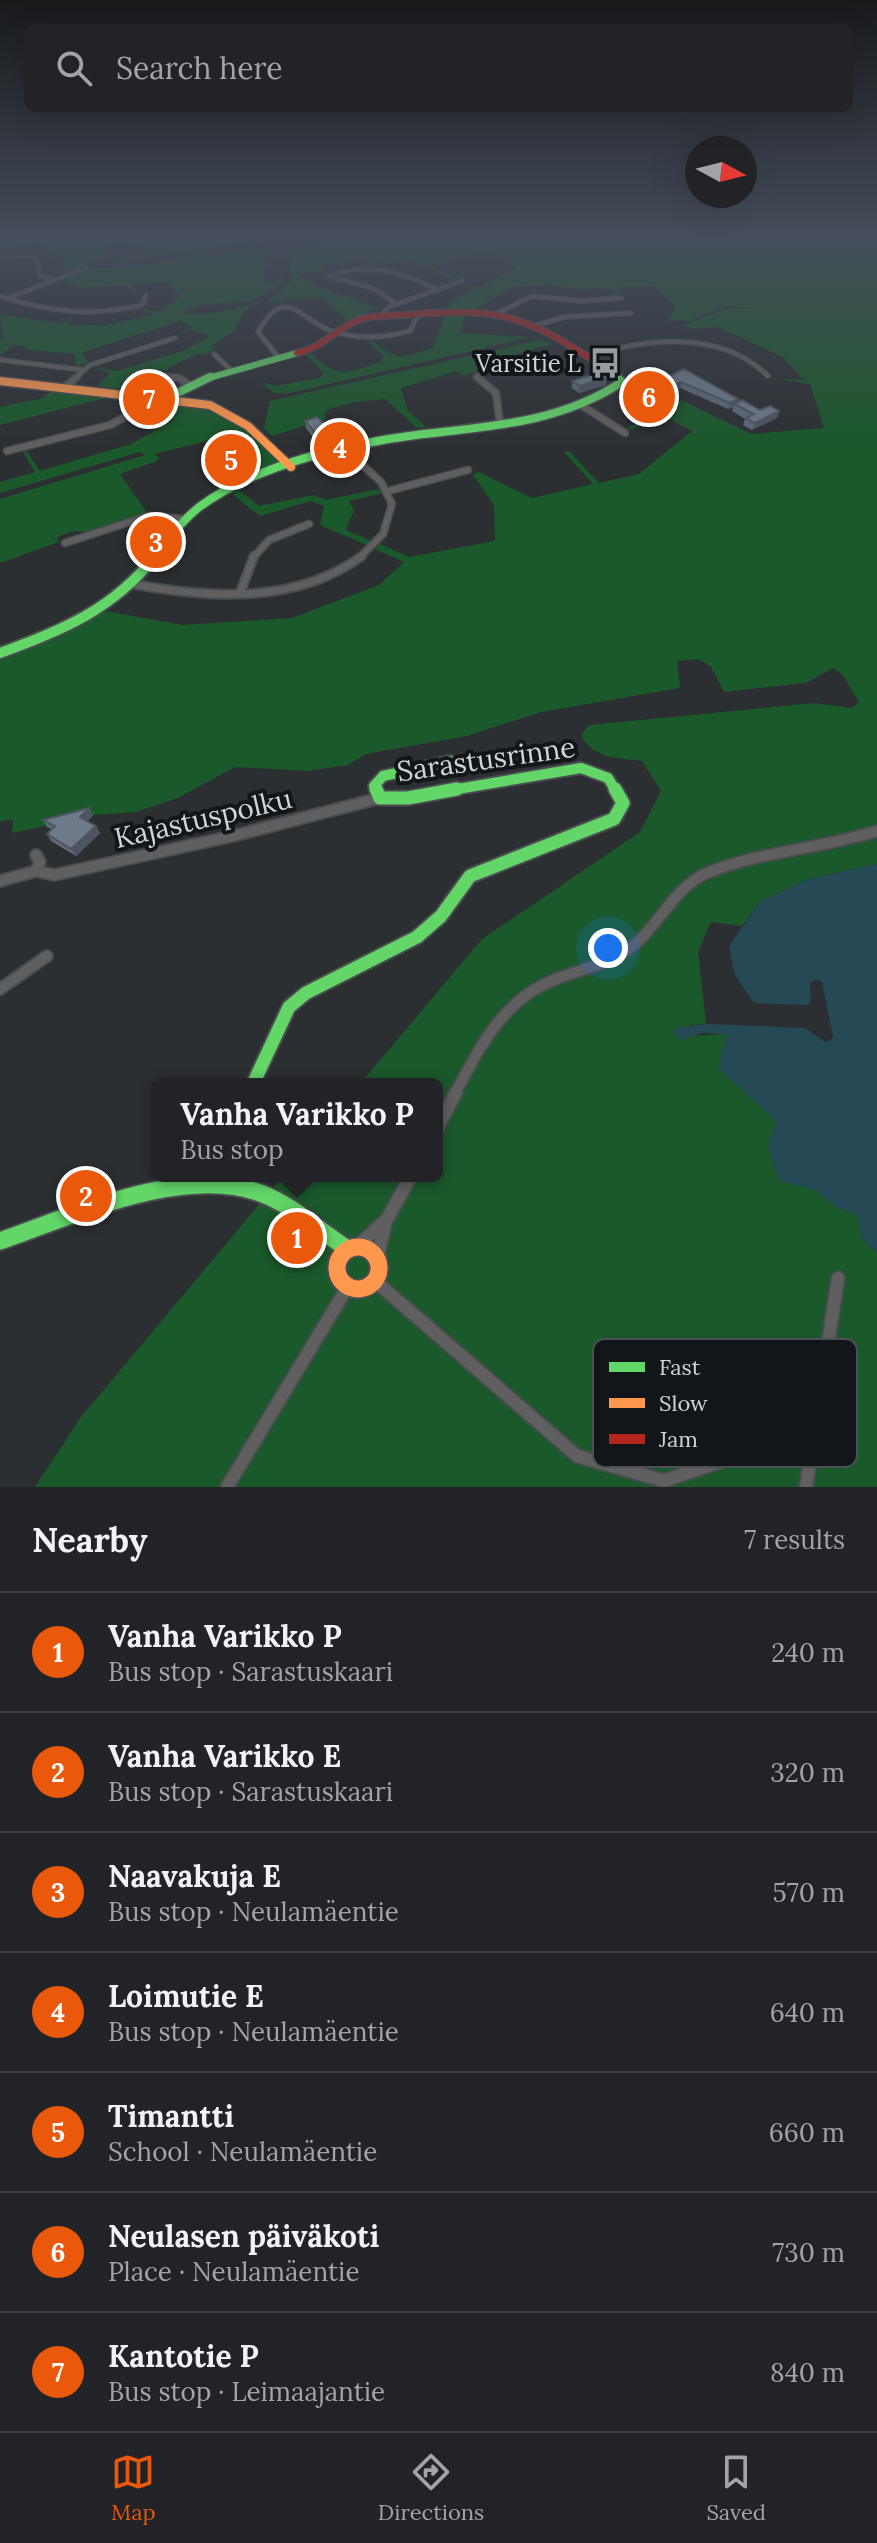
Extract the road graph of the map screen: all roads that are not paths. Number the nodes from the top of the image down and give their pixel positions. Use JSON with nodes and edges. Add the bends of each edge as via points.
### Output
{"nodes":[{"id":1,"x":41,"y":308,"type":"edge"},
{"id":2,"x":128,"y":308,"type":"edge"},
{"id":3,"x":282,"y":308,"type":"edge"},
{"id":4,"x":285,"y":308,"type":"edge"},
{"id":5,"x":386,"y":308,"type":"edge"},
{"id":6,"x":506,"y":308,"type":"edge"},
{"id":7,"x":419,"y":313,"type":"junction"},
{"id":8,"x":498,"y":313,"type":"junction"},
{"id":9,"x":631,"y":313,"type":"dead end"},
{"id":10,"x":382,"y":315,"type":"junction"},
{"id":11,"x":537,"y":325,"type":"junction"},
{"id":12,"x":339,"y":332,"type":"junction"},
{"id":13,"x":175,"y":338,"type":"dead end"},
{"id":14,"x":214,"y":354,"type":"dead end"},
{"id":15,"x":586,"y":357,"type":"junction"},
{"id":16,"x":279,"y":358,"type":"junction"},
{"id":17,"x":1,"y":360,"type":"edge"},
{"id":18,"x":230,"y":369,"type":"junction"},
{"id":19,"x":84,"y":370,"type":"junction"},
{"id":20,"x":768,"y":376,"type":"dead end"},
{"id":21,"x":165,"y":377,"type":"dead end"},
{"id":22,"x":477,"y":377,"type":"dead end"},
{"id":23,"x":0,"y":381,"type":"edge"},
{"id":24,"x":188,"y":384,"type":"junction"},
{"id":25,"x":65,"y":387,"type":"junction"},
{"id":26,"x":164,"y":398,"type":"junction"},
{"id":27,"x":581,"y":405,"type":"junction"},
{"id":28,"x":500,"y":424,"type":"junction"},
{"id":29,"x":625,"y":433,"type":"dead end"},
{"id":30,"x":346,"y":450,"type":"junction"},
{"id":31,"x":7,"y":451,"type":"dead end"},
{"id":32,"x":291,"y":467,"type":"junction"},
{"id":33,"x":465,"y":470,"type":"dead end"},
{"id":34,"x":388,"y":491,"type":"junction"},
{"id":35,"x":185,"y":519,"type":"junction"},
{"id":36,"x":309,"y":524,"type":"dead end"},
{"id":37,"x":65,"y":543,"type":"dead end"},
{"id":38,"x":132,"y":584,"type":"junction"},
{"id":39,"x":240,"y":593,"type":"junction"},
{"id":40,"x":0,"y":653,"type":"edge"},
{"id":41,"x":450,"y":761,"type":"dead end"},
{"id":42,"x":380,"y":798,"type":"junction"},
{"id":43,"x":877,"y":831,"type":"edge"},
{"id":44,"x":36,"y":855,"type":"dead end"},
{"id":45,"x":36,"y":871,"type":"junction"},
{"id":46,"x":0,"y":881,"type":"edge"},
{"id":47,"x":47,"y":956,"type":"dead end"},
{"id":48,"x":0,"y":989,"type":"edge"},
{"id":49,"x":256,"y":1078,"type":"edge"},
{"id":50,"x":443,"y":1118,"type":"edge"},
{"id":51,"x":211,"y":1182,"type":"edge"},
{"id":52,"x":229,"y":1182,"type":"edge"},
{"id":53,"x":408,"y":1182,"type":"edge"},
{"id":54,"x":386,"y":1221,"type":"junction"},
{"id":55,"x":325,"y":1237,"type":"junction"},
{"id":56,"x":0,"y":1241,"type":"edge"},
{"id":57,"x":353,"y":1247,"type":"junction"},
{"id":58,"x":377,"y":1259,"type":"junction"},
{"id":59,"x":338,"y":1268,"type":"junction"},
{"id":60,"x":838,"y":1278,"type":"dead end"},
{"id":61,"x":374,"y":1280,"type":"junction"},
{"id":62,"x":347,"y":1288,"type":"junction"},
{"id":63,"x":829,"y":1339,"type":"edge"},
{"id":64,"x":593,"y":1461,"type":"edge"},
{"id":65,"x":615,"y":1467,"type":"edge"},
{"id":66,"x":704,"y":1467,"type":"edge"},
{"id":67,"x":809,"y":1467,"type":"edge"},
{"id":68,"x":227,"y":1487,"type":"edge"},
{"id":69,"x":806,"y":1487,"type":"edge"}],
"edges":[{"from":1,"to":2,"type":"street","via":[[105,314]]},
{"from":3,"to":16,"type":"street","via":[[271,312],[259,335]]},
{"from":4,"to":12,"type":"street","via":[[302,311],[325,329]]},
{"from":5,"to":10,"type":"street"},
{"from":6,"to":8,"type":"street"},
{"from":7,"to":8,"type":"street"},
{"from":7,"to":10,"type":"street"},
{"from":7,"to":12,"type":"street","via":[[406,332],[372,339]]},
{"from":8,"to":11,"type":"street"},
{"from":9,"to":11,"type":"street","via":[[564,317]]},
{"from":10,"to":12,"type":"street","via":[[361,319]]},
{"from":11,"to":15,"type":"street"},
{"from":12,"to":16,"type":"street","via":[[311,350]]},
{"from":13,"to":19,"type":"street"},
{"from":14,"to":18,"type":"street"},
{"from":15,"to":20,"type":"street","via":[[615,348],[712,343],[759,363]]},
{"from":15,"to":27,"type":"street","via":[[622,380],[617,388]]},
{"from":16,"to":18,"type":"street"},
{"from":17,"to":19,"type":"street"},
{"from":18,"to":24,"type":"street"},
{"from":19,"to":25,"type":"street"},
{"from":21,"to":24,"type":"street"},
{"from":22,"to":28,"type":"street","via":[[496,393]]},
{"from":23,"to":25,"type":"street"},
{"from":24,"to":26,"type":"street"},
{"from":25,"to":26,"type":"street"},
{"from":26,"to":31,"type":"street","via":[[114,423]]},
{"from":26,"to":32,"type":"street","via":[[226,408]]},
{"from":27,"to":28,"type":"street"},
{"from":27,"to":29,"type":"street"},
{"from":28,"to":30,"type":"street","via":[[403,435]]},
{"from":30,"to":32,"type":"street"},
{"from":30,"to":34,"type":"street"},
{"from":32,"to":35,"type":"street","via":[[228,490]]},
{"from":33,"to":34,"type":"street"},
{"from":34,"to":39,"type":"street","via":[[393,506],[390,522],[379,541],[348,567],[282,591]]},
{"from":35,"to":37,"type":"street","via":[[148,516]]},
{"from":35,"to":38,"type":"street"},
{"from":36,"to":39,"type":"street","via":[[257,547]]},
{"from":38,"to":39,"type":"street","via":[[201,595]]},
{"from":38,"to":40,"type":"street","via":[[68,627]]},
{"from":41,"to":42,"type":"street","name":"Sarastusrinne","via":[[377,779],[374,786]]},
{"from":42,"to":45,"type":"street","name":"Kajastuspolku","via":[[54,875]]},
{"from":42,"to":49,"type":"street","name":"Sarastusrinne","via":[[408,798],[581,768],[596,769],[617,785],[623,803],[614,819],[470,876],[441,916],[417,937],[306,993],[289,1007]]},
{"from":43,"to":50,"type":"street","via":[[709,871],[678,890],[634,945],[524,995],[501,1016]]},
{"from":44,"to":45,"type":"street"},
{"from":45,"to":46,"type":"street","name":"Kajastuspolku"},
{"from":47,"to":48,"type":"street"},
{"from":51,"to":56,"type":"street"},
{"from":52,"to":55,"type":"street","via":[[260,1192]]},
{"from":53,"to":54,"type":"street"},
{"from":54,"to":57,"type":"street"},
{"from":54,"to":58,"type":"street"},
{"from":55,"to":57,"type":"street"},
{"from":55,"to":59,"type":"street"},
{"from":57,"to":58,"type":"street","via":[[370,1249]]},
{"from":57,"to":59,"type":"street"},
{"from":58,"to":61,"type":"street"},
{"from":59,"to":62,"type":"street"},
{"from":60,"to":63,"type":"street"},
{"from":61,"to":62,"type":"street","via":[[359,1291]]},
{"from":61,"to":64,"type":"street","via":[[577,1456]]},
{"from":62,"to":68,"type":"street"},
{"from":65,"to":66,"type":"street","via":[[664,1481]]},
{"from":67,"to":69,"type":"street"}]}
